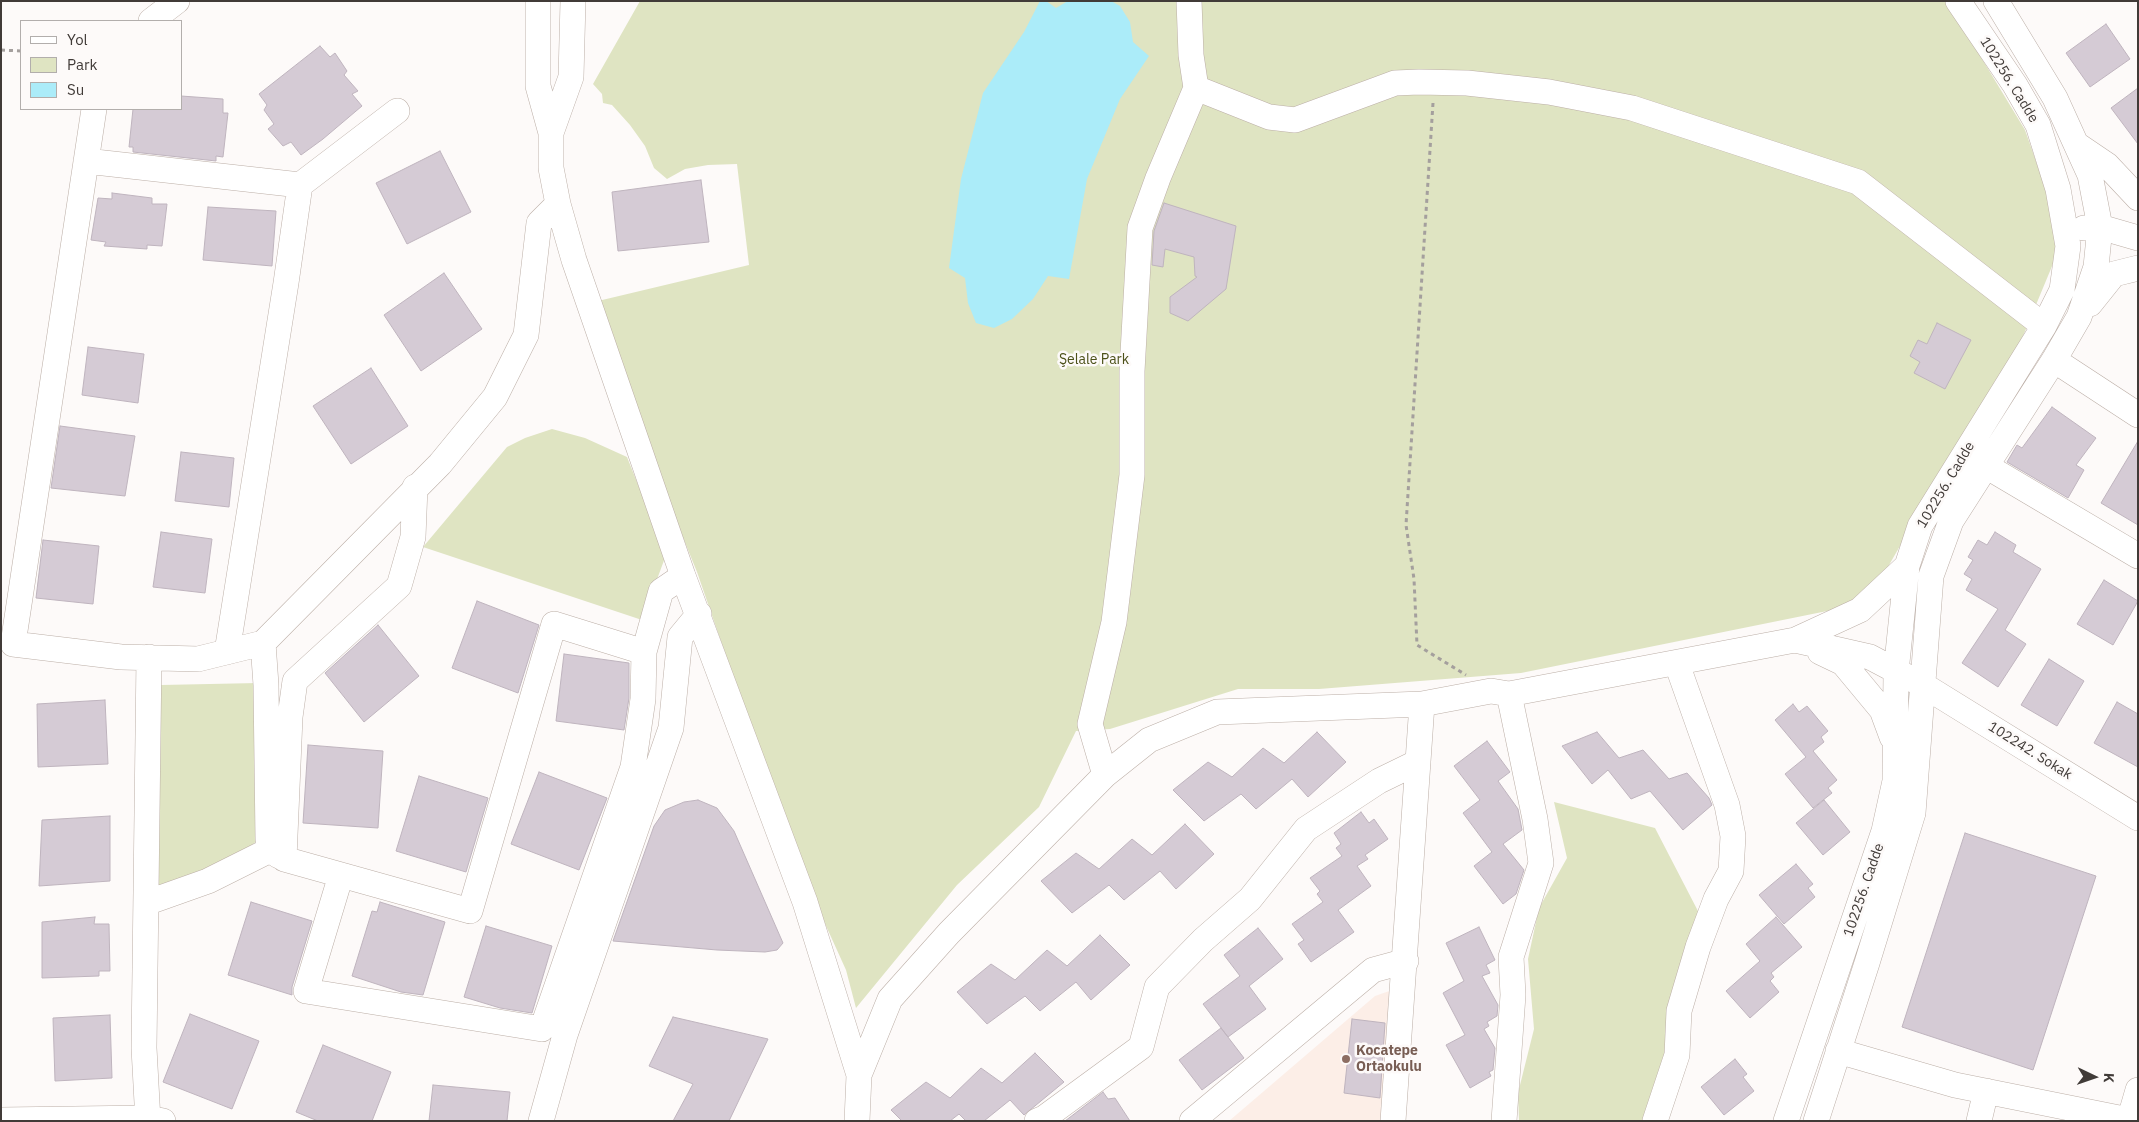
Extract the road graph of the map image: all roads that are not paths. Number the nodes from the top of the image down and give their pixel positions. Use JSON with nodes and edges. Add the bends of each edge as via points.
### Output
{"nodes":[{"id":1,"x":177,"y":1,"type":"edge"},
{"id":2,"x":538,"y":1,"type":"edge"},
{"id":3,"x":573,"y":1,"type":"edge"},
{"id":4,"x":1189,"y":1,"type":"edge"},
{"id":5,"x":1958,"y":1,"type":"edge"},
{"id":6,"x":1996,"y":1,"type":"edge"},
{"id":7,"x":152,"y":20,"type":"edge"},
{"id":8,"x":1196,"y":88,"type":"junction"},
{"id":9,"x":94,"y":110,"type":"edge"},
{"id":10,"x":397,"y":112,"type":"dead end"},
{"id":11,"x":551,"y":133,"type":"junction"},
{"id":12,"x":2076,"y":144,"type":"junction"},
{"id":13,"x":86,"y":161,"type":"junction"},
{"id":14,"x":300,"y":186,"type":"junction"},
{"id":15,"x":2138,"y":198,"type":"edge"},
{"id":16,"x":558,"y":204,"type":"junction"},
{"id":17,"x":2065,"y":228,"type":"junction"},
{"id":18,"x":2100,"y":228,"type":"junction"},
{"id":19,"x":2138,"y":238,"type":"edge"},
{"id":20,"x":2138,"y":268,"type":"edge"},
{"id":21,"x":2079,"y":317,"type":"junction"},
{"id":22,"x":2044,"y":326,"type":"junction"},
{"id":23,"x":2054,"y":360,"type":"junction"},
{"id":24,"x":2138,"y":415,"type":"edge"},
{"id":25,"x":1986,"y":466,"type":"junction"},
{"id":26,"x":415,"y":487,"type":"junction"},
{"id":27,"x":2138,"y":556,"type":"edge"},
{"id":28,"x":1907,"y":566,"type":"junction"},
{"id":29,"x":683,"y":576,"type":"junction"},
{"id":30,"x":699,"y":614,"type":"junction"},
{"id":31,"x":1795,"y":640,"type":"junction"},
{"id":32,"x":7,"y":642,"type":"edge"},
{"id":33,"x":263,"y":644,"type":"junction"},
{"id":34,"x":227,"y":652,"type":"junction"},
{"id":35,"x":644,"y":652,"type":"junction"},
{"id":36,"x":149,"y":657,"type":"junction"},
{"id":37,"x":1677,"y":664,"type":"junction"},
{"id":38,"x":1896,"y":672,"type":"junction"},
{"id":39,"x":1923,"y":685,"type":"junction"},
{"id":40,"x":1500,"y":692,"type":"junction"},
{"id":41,"x":1422,"y":704,"type":"junction"},
{"id":42,"x":1896,"y":746,"type":"junction"},
{"id":43,"x":1418,"y":762,"type":"junction"},
{"id":44,"x":1106,"y":775,"type":"junction"},
{"id":45,"x":2138,"y":818,"type":"edge"},
{"id":46,"x":277,"y":854,"type":"junction"},
{"id":47,"x":340,"y":875,"type":"junction"},
{"id":48,"x":146,"y":903,"type":"junction"},
{"id":49,"x":1406,"y":961,"type":"junction"},
{"id":50,"x":1838,"y":1051,"type":"junction"},
{"id":51,"x":859,"y":1075,"type":"junction"},
{"id":52,"x":2138,"y":1090,"type":"edge"},
{"id":53,"x":1986,"y":1091,"type":"junction"},
{"id":54,"x":1,"y":1120,"type":"edge"},
{"id":55,"x":153,"y":1120,"type":"edge"},
{"id":56,"x":541,"y":1121,"type":"edge"},
{"id":57,"x":857,"y":1121,"type":"edge"},
{"id":58,"x":1037,"y":1121,"type":"edge"},
{"id":59,"x":1192,"y":1121,"type":"edge"},
{"id":60,"x":1393,"y":1121,"type":"edge"},
{"id":61,"x":1504,"y":1121,"type":"edge"},
{"id":62,"x":1655,"y":1121,"type":"edge"},
{"id":63,"x":1786,"y":1121,"type":"edge"},
{"id":64,"x":1816,"y":1121,"type":"edge"},
{"id":65,"x":1979,"y":1121,"type":"edge"},
{"id":66,"x":2129,"y":1121,"type":"edge"}],
"edges":[{"from":1,"to":7,"type":"street"},
{"from":2,"to":11,"type":"street","via":[[538,86]]},
{"from":3,"to":11,"type":"street","via":[[571,77]]},
{"from":4,"to":8,"type":"street","via":[[1190,55]]},
{"from":5,"to":17,"type":"street","name":"102256. Cadde","via":[[2015,85],[2038,126],[2058,189]]},
{"from":6,"to":12,"type":"street","name":"102256. Cadde","via":[[2055,98]]},
{"from":8,"to":22,"type":"street","via":[[1269,117],[1295,120],[1395,83],[1467,83],[1549,92],[1632,108],[1858,182]]},
{"from":8,"to":44,"type":"street","via":[[1140,228],[1132,371],[1132,475],[1114,622],[1090,724]]},
{"from":9,"to":13,"type":"street"},
{"from":10,"to":14,"type":"street"},
{"from":11,"to":16,"type":"street","via":[[551,168]]},
{"from":12,"to":15,"type":"street","via":[[2107,165]]},
{"from":12,"to":18,"type":"street","name":"102256. Cadde","via":[[2090,175]]},
{"from":13,"to":14,"type":"street"},
{"from":13,"to":32,"type":"street"},
{"from":14,"to":34,"type":"street"},
{"from":16,"to":26,"type":"street","via":[[540,223],[526,335],[495,397],[440,464]]},
{"from":16,"to":29,"type":"street","via":[[574,260]]},
{"from":17,"to":18,"type":"street"},
{"from":17,"to":22,"type":"street","name":"102256. Cadde","via":[[2068,246],[2062,290]]},
{"from":18,"to":19,"type":"street"},
{"from":18,"to":21,"type":"street","name":"102256. Cadde","via":[[2096,267]]},
{"from":20,"to":21,"type":"street","via":[[2114,274]]},
{"from":21,"to":23,"type":"street","name":"102256. Cadde"},
{"from":22,"to":28,"type":"street","name":"102256. Cadde","via":[[1920,526]]},
{"from":23,"to":24,"type":"street"},
{"from":23,"to":25,"type":"street","name":"102256. Cadde"},
{"from":25,"to":27,"type":"street"},
{"from":25,"to":39,"type":"street","name":"102256. Cadde","via":[[1951,521],[1930,576]]},
{"from":26,"to":33,"type":"street"},
{"from":26,"to":46,"type":"street","via":[[413,537],[399,586],[295,681]]},
{"from":28,"to":31,"type":"street","via":[[1860,610]]},
{"from":28,"to":38,"type":"street","name":"102256. Cadde"},
{"from":29,"to":30,"type":"street"},
{"from":29,"to":35,"type":"street","via":[[661,591]]},
{"from":30,"to":51,"type":"street","via":[[805,902]]},
{"from":30,"to":56,"type":"street","via":[[680,637],[671,728],[565,1035]]},
{"from":31,"to":37,"type":"street"},
{"from":31,"to":38,"type":"street","name":"102242. Sokak","via":[[1870,657]]},
{"from":31,"to":42,"type":"street","via":[[1843,663],[1882,710]]},
{"from":32,"to":36,"type":"street","via":[[121,658]]},
{"from":33,"to":34,"type":"street"},
{"from":33,"to":46,"type":"street"},
{"from":34,"to":36,"type":"street","via":[[198,659]]},
{"from":35,"to":47,"type":"street","via":[[554,624],[470,911]]},
{"from":35,"to":47,"type":"street","via":[[643,699],[633,767],[542,1029],[306,991]]},
{"from":36,"to":48,"type":"street"},
{"from":37,"to":40,"type":"street"},
{"from":37,"to":62,"type":"street","via":[[1727,805],[1733,836],[1731,871],[1716,899],[1698,947],[1679,1011],[1677,1055]]},
{"from":38,"to":39,"type":"street","name":"102242. Sokak"},
{"from":38,"to":42,"type":"street","name":"102256. Cadde"},
{"from":39,"to":45,"type":"street","name":"102242. Sokak"},
{"from":39,"to":50,"type":"street","name":"102256. Cadde","via":[[1913,813]]},
{"from":40,"to":41,"type":"street"},
{"from":40,"to":61,"type":"street","via":[[1535,819],[1541,863],[1511,957],[1513,996]]},
{"from":41,"to":43,"type":"street"},
{"from":41,"to":44,"type":"street","via":[[1217,712],[1149,740]]},
{"from":42,"to":63,"type":"street","name":"102256. Cadde","via":[[1895,781],[1884,831]]},
{"from":43,"to":49,"type":"street"},
{"from":43,"to":58,"type":"street","via":[[1379,781],[1306,829],[1250,899],[1203,940],[1157,987],[1141,1046]]},
{"from":44,"to":51,"type":"street","via":[[949,933],[890,999]]},
{"from":46,"to":47,"type":"street"},
{"from":46,"to":48,"type":"street"},
{"from":48,"to":55,"type":"street","via":[[144,1048]]},
{"from":49,"to":59,"type":"street","via":[[1373,970]]},
{"from":49,"to":60,"type":"street"},
{"from":50,"to":53,"type":"street","via":[[1954,1085]]},
{"from":50,"to":64,"type":"street","name":"102256. Cadde"},
{"from":51,"to":57,"type":"street"},
{"from":52,"to":66,"type":"street"},
{"from":53,"to":65,"type":"street"},
{"from":53,"to":66,"type":"street"},
{"from":54,"to":55,"type":"street"}]}
